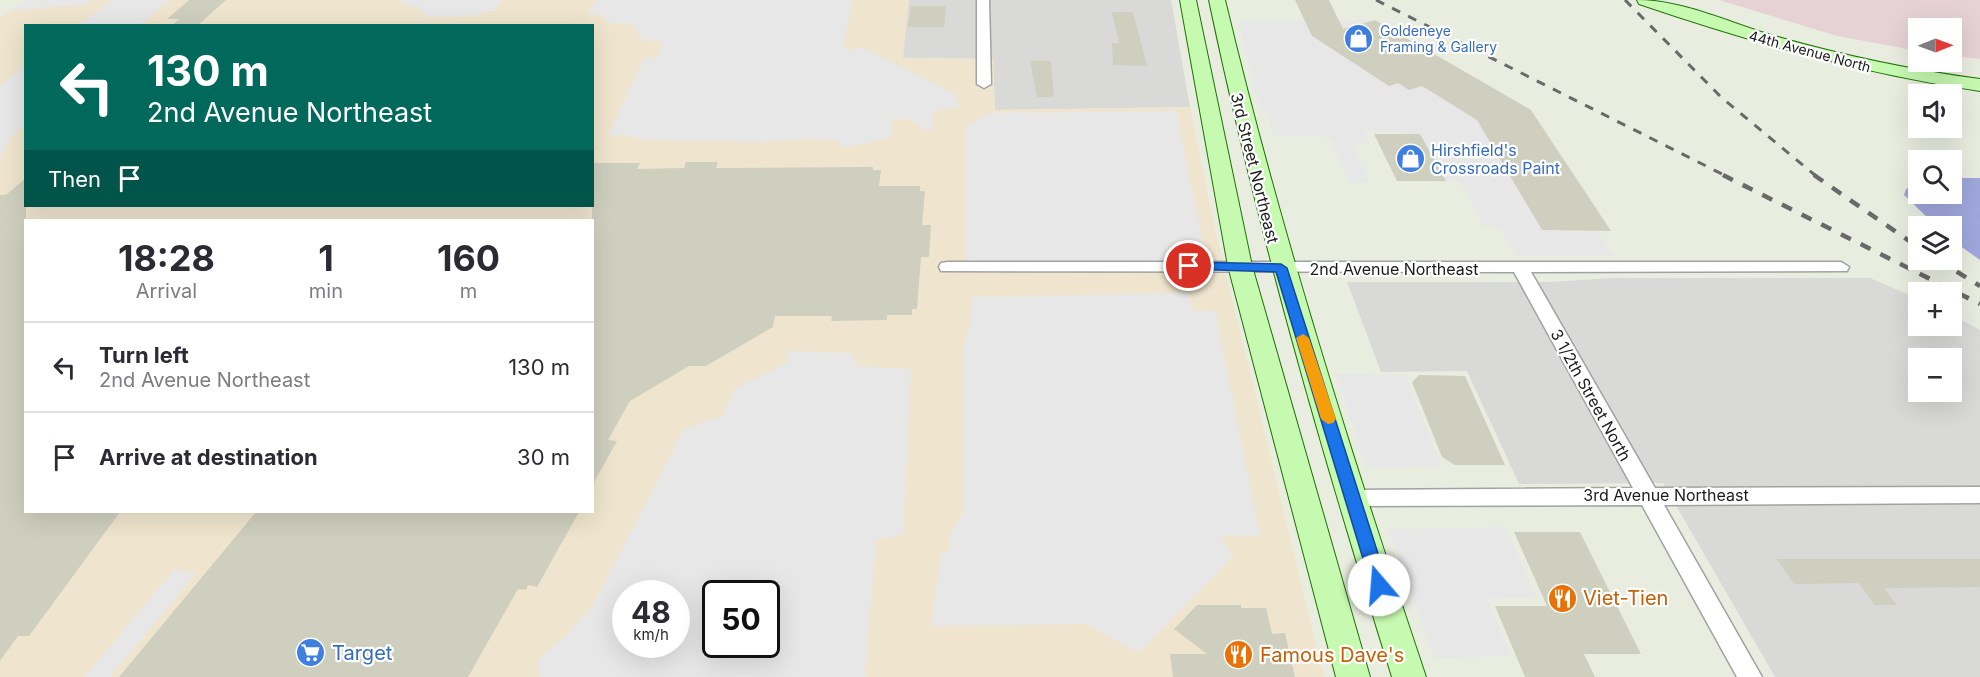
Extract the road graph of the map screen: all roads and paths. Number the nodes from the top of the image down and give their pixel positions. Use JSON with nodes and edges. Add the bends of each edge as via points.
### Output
{"nodes":[{"id":1,"x":983,"y":0,"type":"edge"},
{"id":2,"x":1217,"y":0,"type":"edge"},
{"id":3,"x":1645,"y":0,"type":"edge"},
{"id":4,"x":1682,"y":0,"type":"edge"},
{"id":5,"x":1188,"y":2,"type":"edge"},
{"id":6,"x":1980,"y":71,"type":"edge"},
{"id":7,"x":984,"y":84,"type":"dead end"},
{"id":8,"x":1980,"y":85,"type":"edge"},
{"id":9,"x":1240,"y":266,"type":"junction"},
{"id":10,"x":947,"y":267,"type":"dead end"},
{"id":11,"x":1841,"y":267,"type":"dead end"},
{"id":12,"x":1281,"y":268,"type":"junction"},
{"id":13,"x":1521,"y":269,"type":"junction"},
{"id":14,"x":1647,"y":495,"type":"junction"},
{"id":15,"x":1980,"y":495,"type":"edge"},
{"id":16,"x":1352,"y":498,"type":"junction"},
{"id":17,"x":1353,"y":677,"type":"edge"},
{"id":18,"x":1409,"y":677,"type":"edge"},
{"id":19,"x":1750,"y":677,"type":"edge"}],
"edges":[{"from":1,"to":7,"type":"street"},
{"from":2,"to":12,"type":"main road","name":"3rd Street Northeast","via":[[1240,110]]},
{"from":3,"to":8,"type":"main road","name":"44th Avenue North","via":[[1837,60]]},
{"from":4,"to":6,"type":"main road","name":"44th Avenue North","via":[[1839,47]]},
{"from":5,"to":9,"type":"main road","name":"3rd Street Northeast"},
{"from":9,"to":10,"type":"street","name":"2nd Avenue Northeast"},
{"from":9,"to":12,"type":"street","name":"2nd Avenue Northeast"},
{"from":9,"to":17,"type":"main road","name":"3rd Street Northeast"},
{"from":11,"to":13,"type":"street","name":"2nd Avenue Northeast"},
{"from":12,"to":13,"type":"street","name":"2nd Avenue Northeast"},
{"from":12,"to":16,"type":"main road","name":"3rd Street Northeast"},
{"from":13,"to":14,"type":"street","name":"3 1/2th Street North"},
{"from":14,"to":15,"type":"street","name":"3rd Avenue Northeast"},
{"from":14,"to":16,"type":"street","name":"3rd Avenue Northeast"},
{"from":14,"to":19,"type":"street","name":"3 1/2th Street North"},
{"from":16,"to":18,"type":"main road","name":"3rd Street Northeast"}]}
